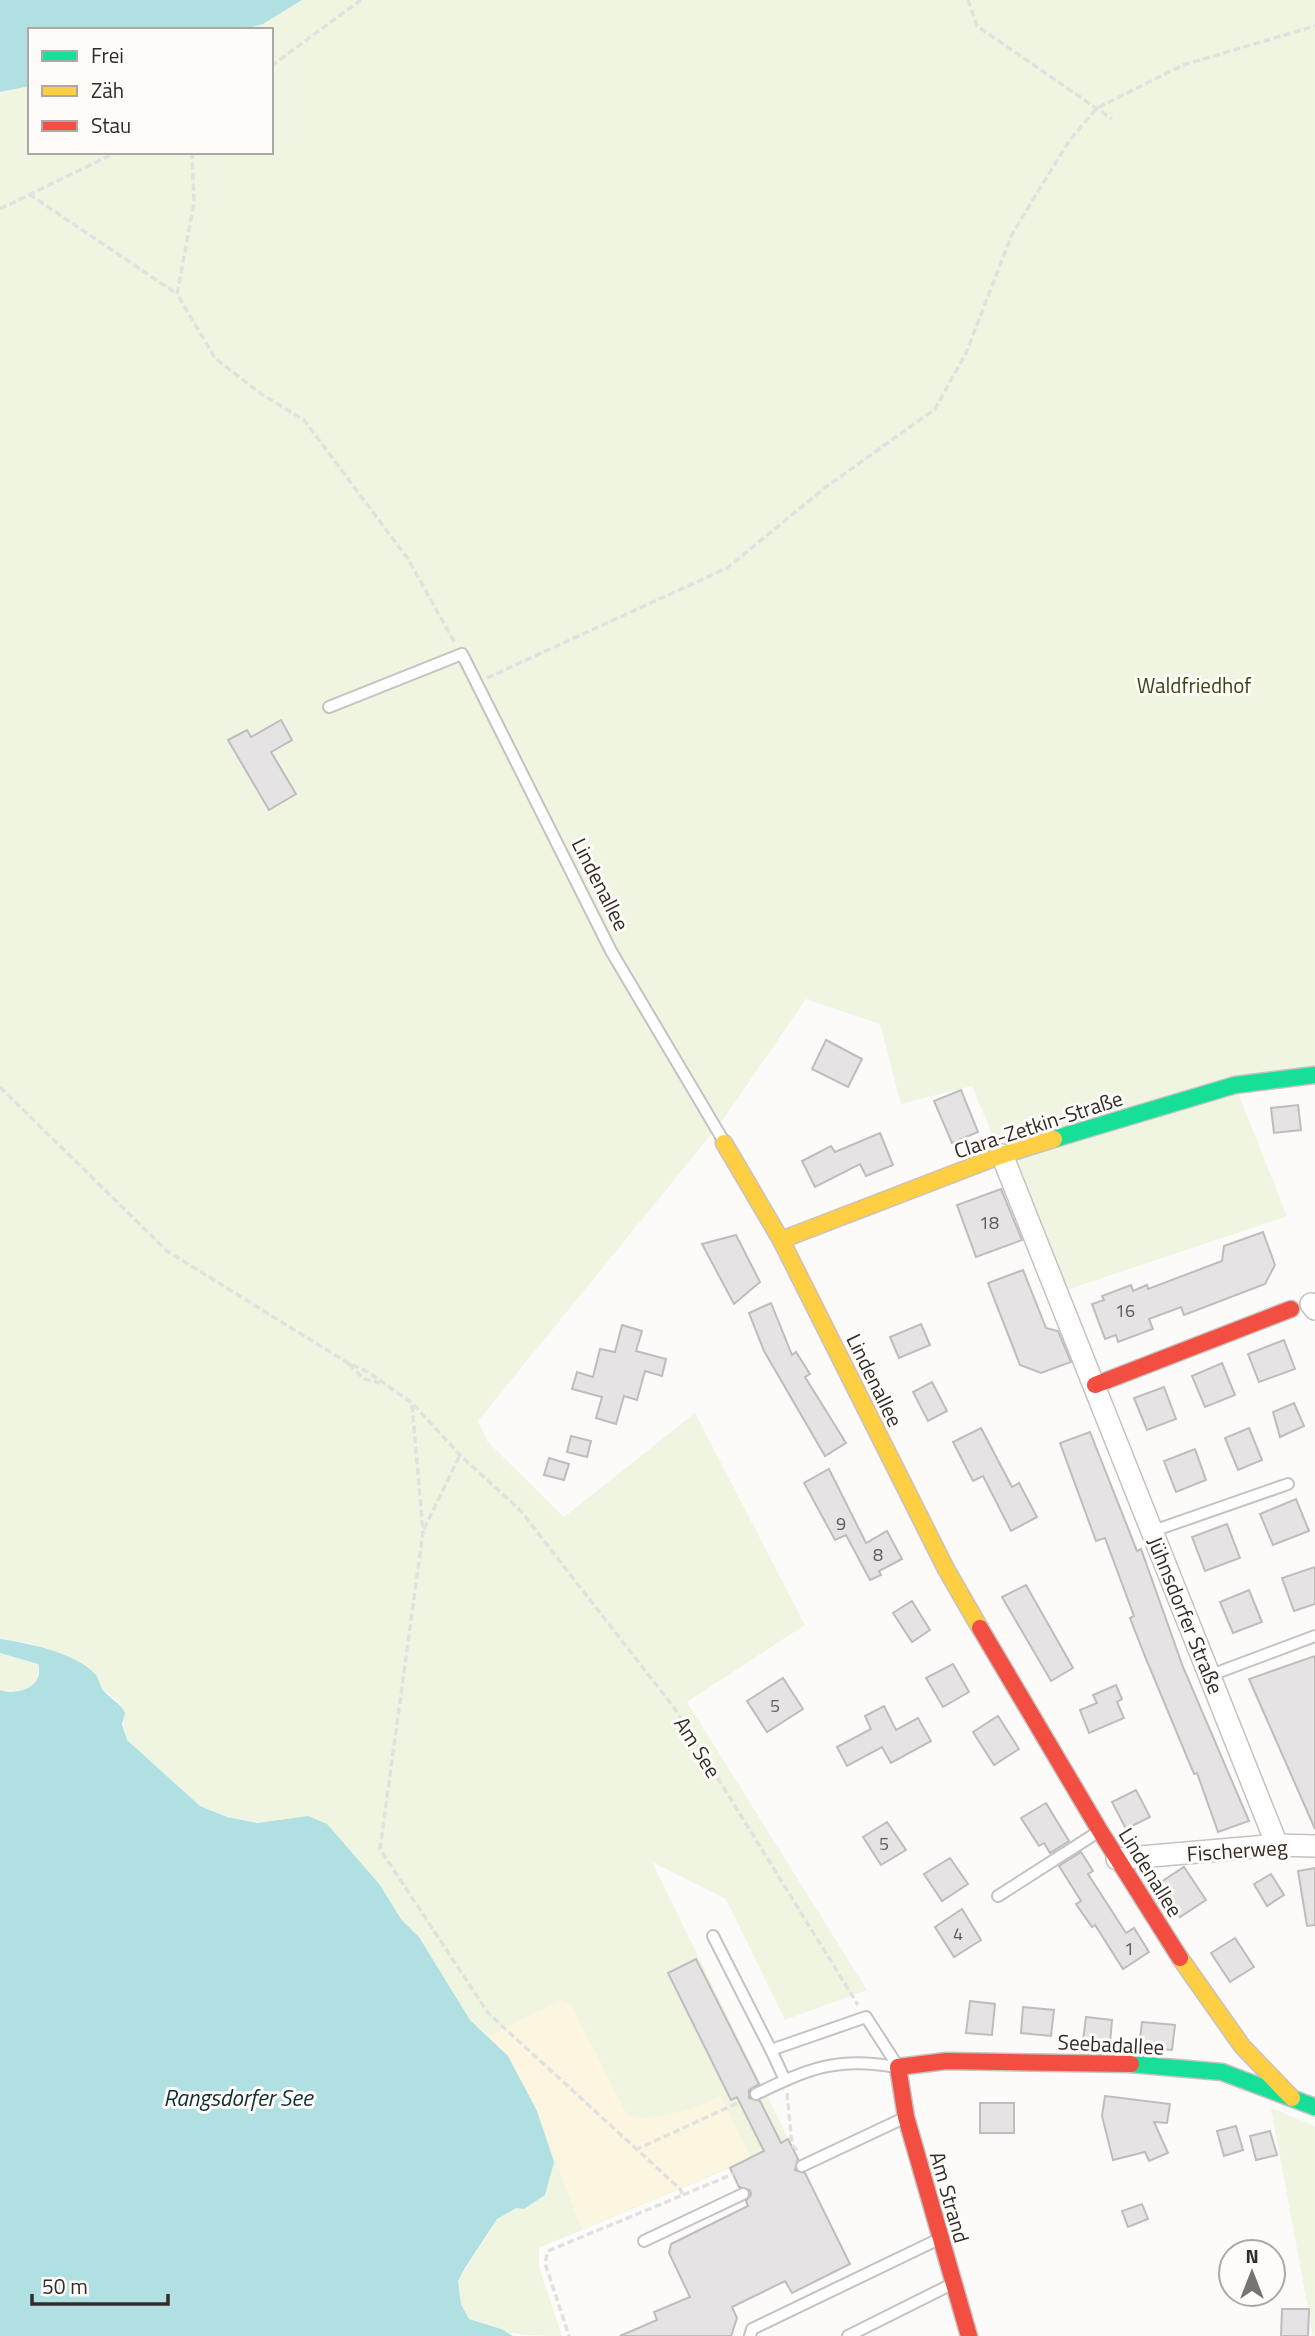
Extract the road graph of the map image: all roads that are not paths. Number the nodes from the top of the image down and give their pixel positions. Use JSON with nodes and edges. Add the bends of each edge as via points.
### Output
{"nodes":[{"id":1,"x":329,"y":708,"type":"dead end"},
{"id":2,"x":1315,"y":1075,"type":"edge"},
{"id":3,"x":724,"y":1143,"type":"joint"},
{"id":4,"x":1003,"y":1155,"type":"junction"},
{"id":5,"x":781,"y":1240,"type":"junction"},
{"id":6,"x":1306,"y":1307,"type":"edge"},
{"id":7,"x":1095,"y":1385,"type":"junction"},
{"id":8,"x":1288,"y":1484,"type":"dead end"},
{"id":9,"x":1153,"y":1531,"type":"junction"},
{"id":10,"x":1315,"y":1636,"type":"edge"},
{"id":11,"x":1211,"y":1675,"type":"junction"},
{"id":12,"x":1100,"y":1831,"type":"junction"},
{"id":13,"x":1277,"y":1845,"type":"junction"},
{"id":14,"x":1315,"y":1846,"type":"edge"},
{"id":15,"x":1117,"y":1859,"type":"junction"},
{"id":16,"x":998,"y":1896,"type":"dead end"},
{"id":17,"x":713,"y":1936,"type":"dead end"},
{"id":18,"x":771,"y":2050,"type":"junction"},
{"id":19,"x":898,"y":2067,"type":"junction"},
{"id":20,"x":785,"y":2080,"type":"junction"},
{"id":21,"x":756,"y":2094,"type":"dead end"},
{"id":22,"x":1292,"y":2098,"type":"junction"},
{"id":23,"x":1315,"y":2108,"type":"edge"},
{"id":24,"x":906,"y":2117,"type":"junction"},
{"id":25,"x":802,"y":2166,"type":"dead end"},
{"id":26,"x":743,"y":2194,"type":"dead end"},
{"id":27,"x":939,"y":2238,"type":"junction"},
{"id":28,"x":644,"y":2241,"type":"dead end"},
{"id":29,"x":953,"y":2284,"type":"junction"},
{"id":30,"x":750,"y":2336,"type":"edge"},
{"id":31,"x":848,"y":2336,"type":"edge"},
{"id":32,"x":969,"y":2336,"type":"edge"}],
"edges":[{"from":1,"to":3,"type":"lane","name":"Lindenallee","via":[[462,654],[611,951]]},
{"from":2,"to":4,"type":"street","name":"Clara-Zetkin-Straße","via":[[1235,1085]]},
{"from":3,"to":5,"type":"street","name":"Lindenallee"},
{"from":4,"to":5,"type":"street","name":"Clara-Zetkin-Straße"},
{"from":4,"to":7,"type":"street","name":"Jühnsdorfer Straße"},
{"from":5,"to":12,"type":"street","name":"Lindenallee","via":[[946,1570]]},
{"from":6,"to":7,"type":"street"},
{"from":7,"to":9,"type":"street","name":"Jühnsdorfer Straße"},
{"from":8,"to":9,"type":"lane"},
{"from":9,"to":11,"type":"street","name":"Jühnsdorfer Straße"},
{"from":10,"to":11,"type":"lane"},
{"from":11,"to":13,"type":"street","name":"Jühnsdorfer Straße"},
{"from":12,"to":15,"type":"street","name":"Lindenallee"},
{"from":12,"to":16,"type":"lane"},
{"from":13,"to":14,"type":"street","name":"Fischerweg"},
{"from":13,"to":15,"type":"street","name":"Fischerweg"},
{"from":15,"to":22,"type":"street","name":"Lindenallee","via":[[1204,1996],[1242,2046]]},
{"from":17,"to":18,"type":"lane"},
{"from":18,"to":19,"type":"lane","via":[[866,2017]]},
{"from":18,"to":20,"type":"lane"},
{"from":19,"to":20,"type":"lane","via":[[842,2061]]},
{"from":19,"to":22,"type":"street","name":"Seebadallee","via":[[946,2061],[1106,2062],[1222,2072]]},
{"from":19,"to":24,"type":"street","name":"Am Strand"},
{"from":20,"to":21,"type":"lane"},
{"from":22,"to":23,"type":"street","name":"Seebadallee"},
{"from":24,"to":25,"type":"lane"},
{"from":24,"to":27,"type":"street","name":"Am Strand"},
{"from":26,"to":28,"type":"lane"},
{"from":27,"to":29,"type":"street","name":"Am Strand"},
{"from":27,"to":30,"type":"lane","via":[[752,2329]]},
{"from":29,"to":31,"type":"lane"},
{"from":29,"to":32,"type":"street","name":"Am Strand"}]}
